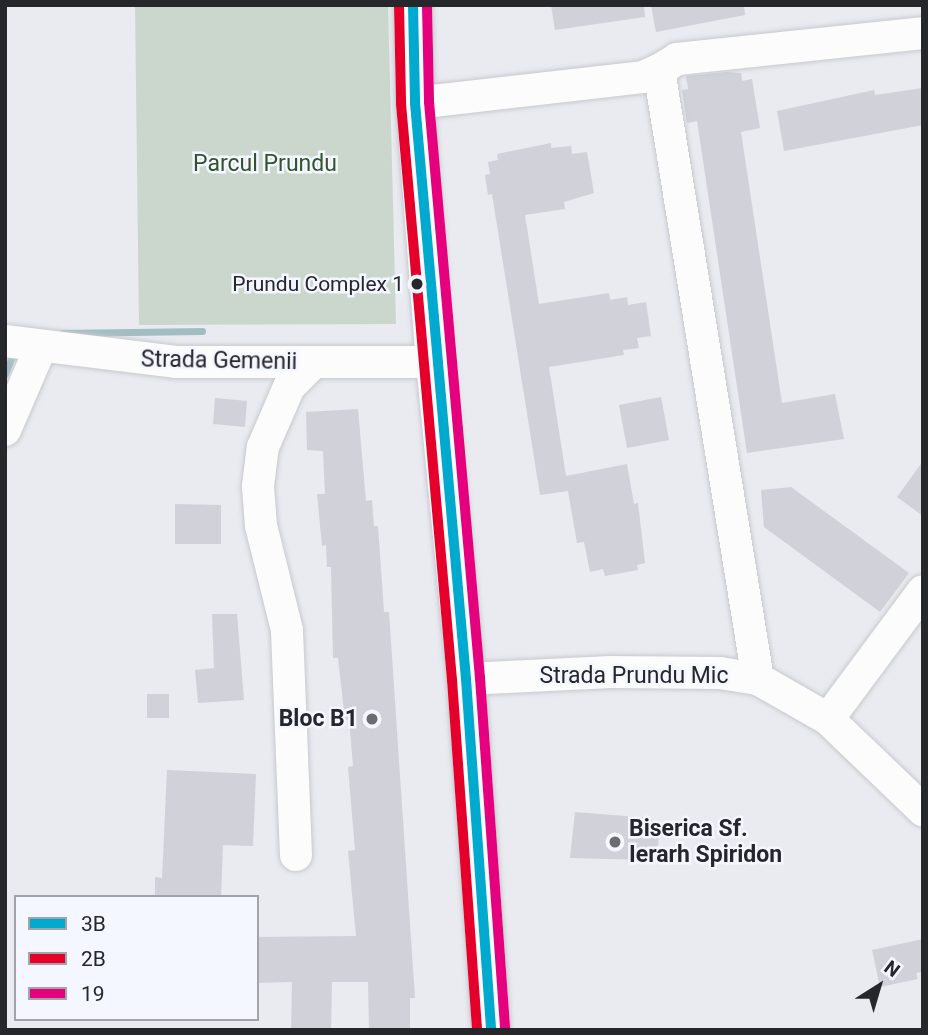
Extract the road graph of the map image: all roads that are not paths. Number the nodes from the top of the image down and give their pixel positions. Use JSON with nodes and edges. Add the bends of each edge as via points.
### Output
{"nodes":[{"id":1,"x":413,"y":5,"type":"edge"},
{"id":2,"x":923,"y":33,"type":"edge"},
{"id":3,"x":659,"y":70,"type":"junction"},
{"id":4,"x":415,"y":103,"type":"junction"},
{"id":5,"x":5,"y":341,"type":"edge"},
{"id":6,"x":41,"y":347,"type":"junction"},
{"id":7,"x":435,"y":362,"type":"junction"},
{"id":8,"x":313,"y":363,"type":"junction"},
{"id":9,"x":5,"y":430,"type":"edge"},
{"id":10,"x":923,"y":591,"type":"edge"},
{"id":11,"x":466,"y":679,"type":"junction"},
{"id":12,"x":758,"y":679,"type":"junction"},
{"id":13,"x":828,"y":719,"type":"junction"},
{"id":14,"x":923,"y":810,"type":"edge"},
{"id":15,"x":296,"y":855,"type":"dead end"},
{"id":16,"x":491,"y":1030,"type":"edge"}],
"edges":[{"from":1,"to":4,"type":"main road"},
{"from":2,"to":3,"type":"street","via":[[677,59]]},
{"from":3,"to":4,"type":"street","via":[[643,77]]},
{"from":3,"to":12,"type":"street"},
{"from":4,"to":7,"type":"main road"},
{"from":5,"to":6,"type":"street","name":"Strada Gemenii"},
{"from":6,"to":8,"type":"street","name":"Strada Gemenii","via":[[176,362]]},
{"from":6,"to":9,"type":"street"},
{"from":7,"to":8,"type":"street","name":"Strada Gemenii"},
{"from":7,"to":11,"type":"main road"},
{"from":8,"to":15,"type":"street","via":[[289,387],[263,447],[258,486],[261,526],[287,630]]},
{"from":10,"to":13,"type":"street"},
{"from":11,"to":12,"type":"street","name":"Strada Prundu Mic","via":[[611,673],[720,673]]},
{"from":11,"to":16,"type":"main road"},
{"from":12,"to":13,"type":"street","name":"Strada Prundu Mic"},
{"from":13,"to":14,"type":"street","name":"Strada Prundu Mic"}]}
